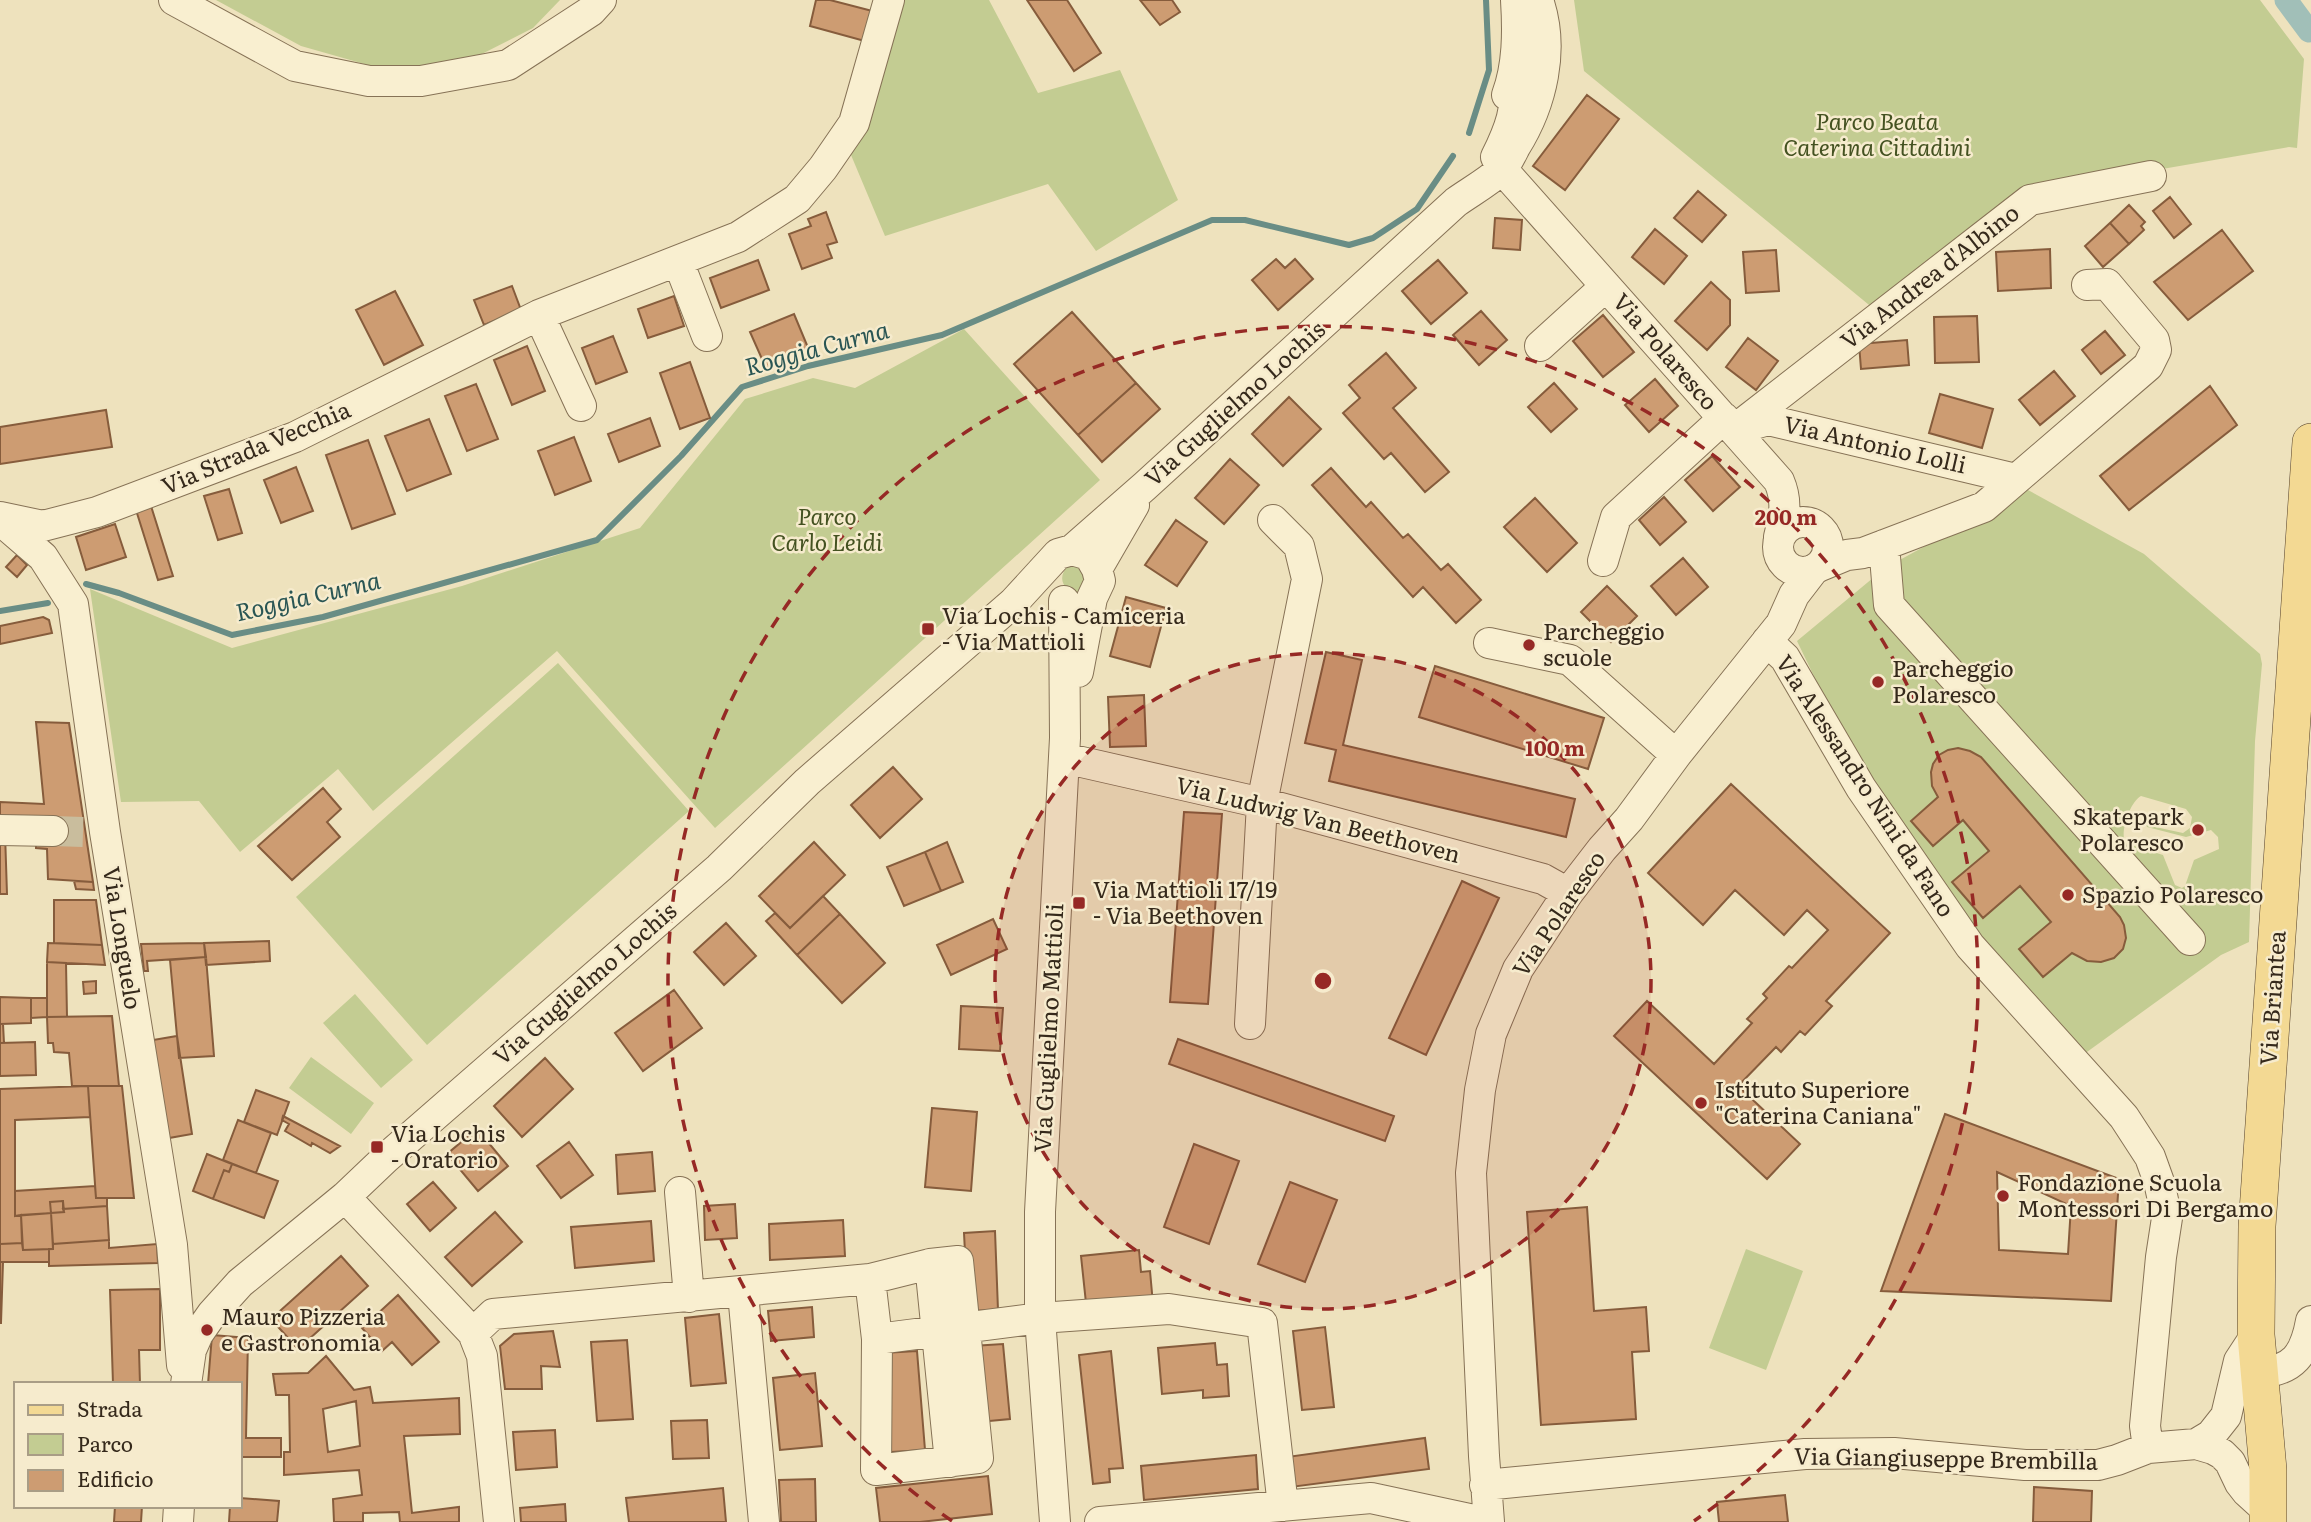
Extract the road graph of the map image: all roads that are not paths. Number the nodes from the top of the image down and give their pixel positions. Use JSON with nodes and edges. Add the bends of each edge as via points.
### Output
{"nodes":[{"id":1,"x":174,"y":0,"type":"edge"},
{"id":2,"x":601,"y":0,"type":"edge"},
{"id":3,"x":889,"y":0,"type":"edge"},
{"id":4,"x":1516,"y":0,"type":"edge"},
{"id":5,"x":1538,"y":0,"type":"edge"},
{"id":6,"x":1493,"y":162,"type":"junction"},
{"id":7,"x":2151,"y":176,"type":"dead end"},
{"id":8,"x":678,"y":261,"type":"junction"},
{"id":9,"x":2087,"y":285,"type":"dead end"},
{"id":10,"x":1606,"y":286,"type":"junction"},
{"id":11,"x":539,"y":316,"type":"junction"},
{"id":12,"x":707,"y":336,"type":"dead end"},
{"id":13,"x":1539,"y":346,"type":"dead end"},
{"id":14,"x":581,"y":406,"type":"dead end"},
{"id":15,"x":1729,"y":424,"type":"junction"},
{"id":16,"x":2311,"y":442,"type":"edge"},
{"id":17,"x":2016,"y":479,"type":"junction"},
{"id":18,"x":1779,"y":481,"type":"junction"},
{"id":19,"x":1145,"y":486,"type":"junction"},
{"id":20,"x":0,"y":519,"type":"edge"},
{"id":21,"x":1273,"y":520,"type":"dead end"},
{"id":22,"x":1823,"y":531,"type":"junction"},
{"id":23,"x":1779,"y":547,"type":"junction"},
{"id":24,"x":1873,"y":549,"type":"junction"},
{"id":25,"x":1603,"y":561,"type":"dead end"},
{"id":26,"x":1816,"y":568,"type":"junction"},
{"id":27,"x":1071,"y":586,"type":"junction"},
{"id":28,"x":1785,"y":615,"type":"junction"},
{"id":29,"x":1767,"y":641,"type":"junction"},
{"id":30,"x":1489,"y":643,"type":"dead end"},
{"id":31,"x":1065,"y":748,"type":"junction"},
{"id":32,"x":1676,"y":755,"type":"junction"},
{"id":33,"x":1262,"y":803,"type":"junction"},
{"id":34,"x":0,"y":830,"type":"edge"},
{"id":35,"x":53,"y":831,"type":"tunnel mouth"},
{"id":36,"x":1568,"y":893,"type":"junction"},
{"id":37,"x":2190,"y":940,"type":"dead end"},
{"id":38,"x":1251,"y":1024,"type":"dead end"},
{"id":39,"x":680,"y":1192,"type":"dead end"},
{"id":40,"x":345,"y":1197,"type":"junction"},
{"id":41,"x":172,"y":1245,"type":"junction"},
{"id":42,"x":870,"y":1279,"type":"junction"},
{"id":43,"x":240,"y":1283,"type":"junction"},
{"id":44,"x":743,"y":1293,"type":"junction"},
{"id":45,"x":689,"y":1297,"type":"junction"},
{"id":46,"x":1040,"y":1318,"type":"junction"},
{"id":47,"x":2311,"y":1321,"type":"edge"},
{"id":48,"x":952,"y":1329,"type":"junction"},
{"id":49,"x":473,"y":1333,"type":"junction"},
{"id":50,"x":2256,"y":1335,"type":"junction"},
{"id":51,"x":877,"y":1339,"type":"junction"},
{"id":52,"x":2258,"y":1373,"type":"junction"},
{"id":53,"x":185,"y":1382,"type":"edge"},
{"id":54,"x":185,"y":1382,"type":"edge"},
{"id":55,"x":2196,"y":1444,"type":"junction"},
{"id":56,"x":2148,"y":1448,"type":"junction"},
{"id":57,"x":1485,"y":1485,"type":"junction"},
{"id":58,"x":1283,"y":1506,"type":"junction"},
{"id":59,"x":2273,"y":1518,"type":"edge"},
{"id":60,"x":499,"y":1522,"type":"edge"},
{"id":61,"x":764,"y":1522,"type":"edge"},
{"id":62,"x":1055,"y":1522,"type":"edge"},
{"id":63,"x":1100,"y":1522,"type":"edge"},
{"id":64,"x":1483,"y":1522,"type":"edge"},
{"id":65,"x":1489,"y":1522,"type":"edge"}],
"edges":[{"from":1,"to":2,"type":"street","via":[[295,66],[369,81],[421,80],[508,65]]},
{"from":3,"to":8,"type":"street","name":"Via Strada Vecchia","via":[[854,123],[823,168],[797,199],[738,237]]},
{"from":4,"to":6,"type":"street","via":[[1517,94],[1507,134]]},
{"from":5,"to":6,"type":"street","via":[[1545,67],[1538,97],[1527,128]]},
{"from":6,"to":10,"type":"street","name":"Via Polaresco"},
{"from":6,"to":19,"type":"street","name":"Via Guglielmo Lochis","via":[[1456,202]]},
{"from":7,"to":15,"type":"street","name":"Via Andrea d'Albino","via":[[2030,200]]},
{"from":8,"to":11,"type":"street","name":"Via Strada Vecchia"},
{"from":8,"to":12,"type":"street"},
{"from":9,"to":17,"type":"street","via":[[2107,284],[2154,340],[2154,358]]},
{"from":10,"to":13,"type":"street","name":"Via Polaresco"},
{"from":10,"to":15,"type":"street","name":"Via Polaresco"},
{"from":11,"to":14,"type":"street"},
{"from":11,"to":20,"type":"street","name":"Via Strada Vecchia","via":[[295,437],[97,512],[43,526]]},
{"from":15,"to":17,"type":"street","name":"Via Antonio Lolli","via":[[1768,420]]},
{"from":15,"to":18,"type":"street","name":"Via Polaresco"},
{"from":15,"to":25,"type":"street","name":"Via Polaresco","via":[[1616,516]]},
{"from":16,"to":50,"type":"main road","name":"Via Briantea","via":[[2257,1226]]},
{"from":17,"to":24,"type":"street","via":[[1984,507]]},
{"from":18,"to":22,"type":"street","name":"Via Polaresco"},
{"from":18,"to":23,"type":"street","via":[[1786,511]]},
{"from":19,"to":27,"type":"street"},
{"from":19,"to":27,"type":"street","name":"Via Guglielmo Lochis","via":[[1072,550],[1089,555]]},
{"from":20,"to":41,"type":"street","name":"Via Longuelo","via":[[43,557],[73,604],[95,832]]},
{"from":21,"to":33,"type":"street","via":[[1299,545],[1307,579]]},
{"from":22,"to":23,"type":"street","via":[[1808,522],[1795,523],[1787,527]]},
{"from":22,"to":24,"type":"street","via":[[1839,547]]},
{"from":22,"to":26,"type":"street","name":"Via Polaresco","via":[[1828,549]]},
{"from":23,"to":26,"type":"street","via":[[1789,569]]},
{"from":23,"to":28,"type":"street","via":[[1789,586]]},
{"from":24,"to":26,"type":"street"},
{"from":24,"to":37,"type":"street","via":[[1889,605]]},
{"from":26,"to":28,"type":"street","name":"Via Polaresco"},
{"from":27,"to":31,"type":"street","name":"Via Guglielmo Mattioli"},
{"from":27,"to":40,"type":"street","name":"Via Guglielmo Lochis","via":[[1014,602]]},
{"from":28,"to":29,"type":"street","name":"Via Polaresco"},
{"from":29,"to":32,"type":"street","name":"Via Polaresco"},
{"from":29,"to":56,"type":"street","name":"Via Alessandro Nini da Fano","via":[[1785,658],[1861,788],[1970,946],[2124,1117],[2150,1157],[2167,1218],[2145,1426]]},
{"from":30,"to":32,"type":"street","via":[[1570,660]]},
{"from":31,"to":33,"type":"street","name":"Via Ludwig Van Beethoven"},
{"from":31,"to":46,"type":"street","name":"Via Guglielmo Mattioli","via":[[1040,1212]]},
{"from":32,"to":36,"type":"street","name":"Via Polaresco"},
{"from":33,"to":36,"type":"street","name":"Via Ludwig Van Beethoven","via":[[1543,878]]},
{"from":33,"to":38,"type":"street"},
{"from":34,"to":35,"type":"street"},
{"from":36,"to":57,"type":"street","name":"Via Polaresco","via":[[1518,969],[1491,1034],[1480,1090],[1471,1173]]},
{"from":39,"to":45,"type":"street"},
{"from":40,"to":43,"type":"street","name":"Via Guglielmo Lochis"},
{"from":40,"to":49,"type":"street"},
{"from":41,"to":43,"type":"street","via":[[188,1298],[208,1303]]},
{"from":41,"to":53,"type":"street","name":"Via Longuelo"},
{"from":42,"to":44,"type":"street"},
{"from":42,"to":48,"type":"street","via":[[930,1264]]},
{"from":42,"to":51,"type":"street"},
{"from":43,"to":54,"type":"street","name":"Via Guglielmo Lochis","via":[[198,1334]]},
{"from":44,"to":45,"type":"street"},
{"from":44,"to":61,"type":"street"},
{"from":45,"to":49,"type":"street","via":[[493,1314]]},
{"from":46,"to":48,"type":"street"},
{"from":46,"to":58,"type":"street","via":[[1169,1309],[1262,1323]]},
{"from":46,"to":62,"type":"street","name":"Via Guglielmo Mattioli"},
{"from":47,"to":52,"type":"street","via":[[2308,1339],[2286,1368]]},
{"from":48,"to":51,"type":"street"},
{"from":48,"to":51,"type":"street","via":[[950,1462],[876,1471]]},
{"from":49,"to":60,"type":"street","via":[[482,1356]]},
{"from":50,"to":52,"type":"main road","name":"Via Briantea"},
{"from":50,"to":55,"type":"street","via":[[2239,1361],[2227,1416]]},
{"from":52,"to":59,"type":"main road","name":"Via Briantea"},
{"from":55,"to":56,"type":"street","name":"Via Giangiuseppe Brembilla"},
{"from":55,"to":59,"type":"street","via":[[2222,1454],[2247,1492]]},
{"from":56,"to":57,"type":"street","name":"Via Giangiuseppe Brembilla","via":[[2098,1465],[2025,1465],[1894,1453],[1805,1454]]},
{"from":57,"to":65,"type":"street","name":"Via Polaresco"},
{"from":58,"to":63,"type":"street"},
{"from":58,"to":64,"type":"street","via":[[1371,1498]]}]}
